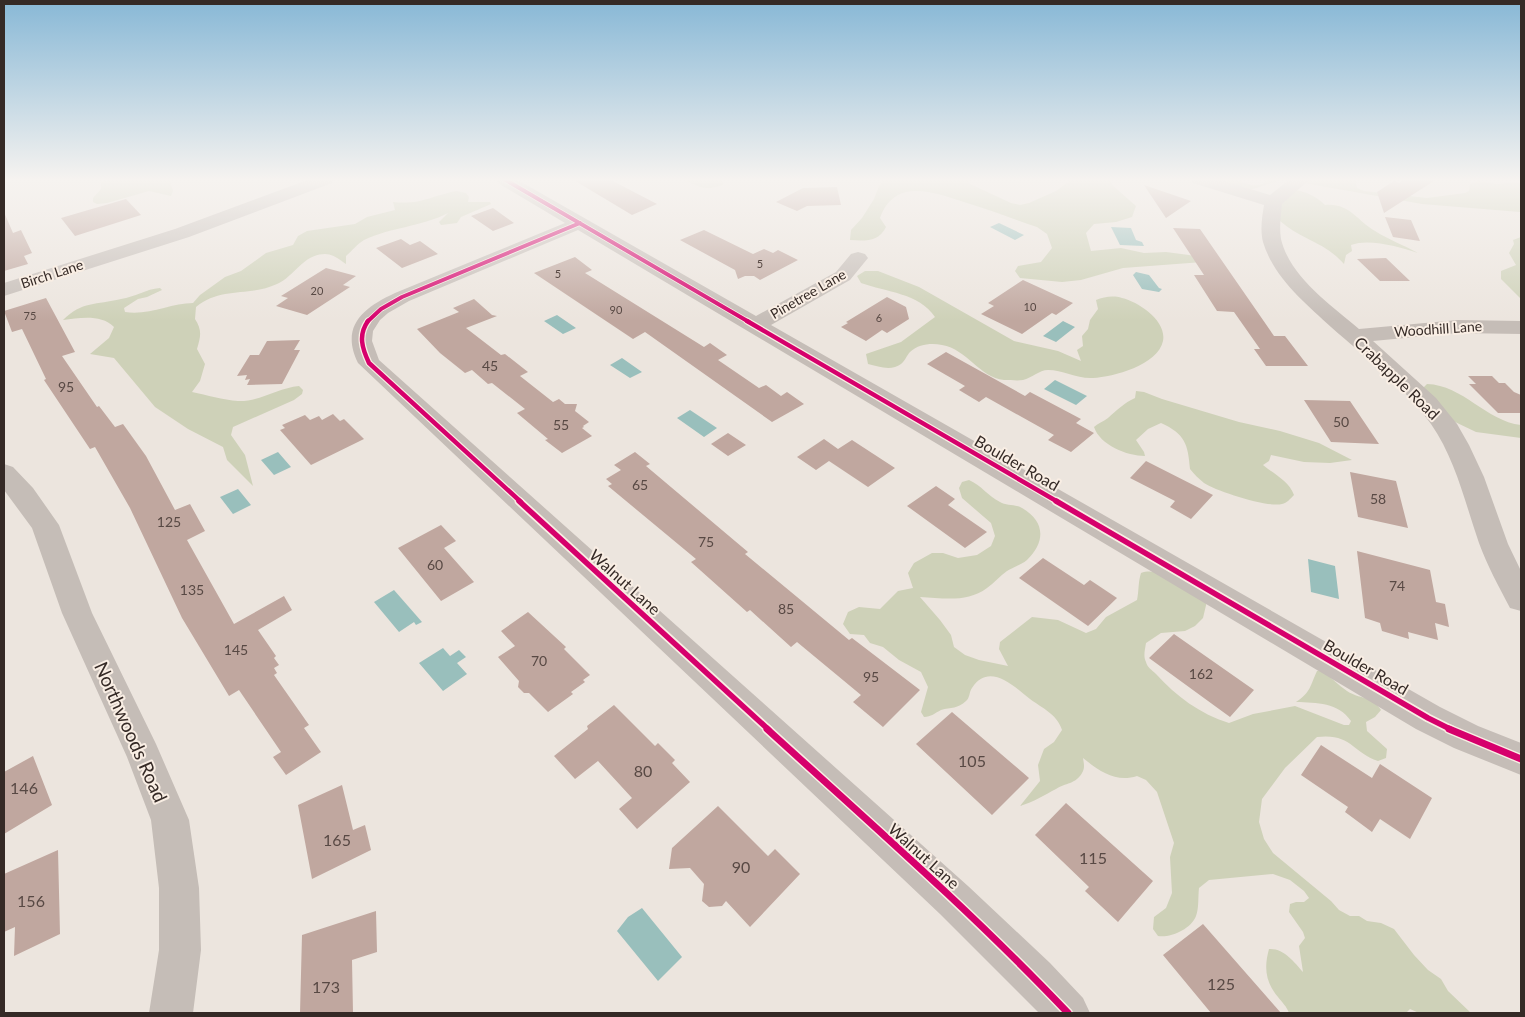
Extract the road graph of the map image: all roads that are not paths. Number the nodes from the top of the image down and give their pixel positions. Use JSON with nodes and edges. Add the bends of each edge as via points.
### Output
{"nodes":[{"id":1,"x":199,"y":226,"type":"edge"},
{"id":2,"x":572,"y":226,"type":"edge"},
{"id":3,"x":586,"y":226,"type":"edge"},
{"id":4,"x":1271,"y":226,"type":"edge"},
{"id":5,"x":858,"y":258,"type":"dead end"},
{"id":6,"x":4,"y":290,"type":"edge"},
{"id":7,"x":755,"y":325,"type":"junction"},
{"id":8,"x":1521,"y":327,"type":"edge"},
{"id":9,"x":1354,"y":336,"type":"junction"},
{"id":10,"x":4,"y":473,"type":"edge"},
{"id":11,"x":1521,"y":599,"type":"edge"},
{"id":12,"x":1521,"y":759,"type":"edge"},
{"id":13,"x":171,"y":1013,"type":"edge"},
{"id":14,"x":1068,"y":1013,"type":"edge"}],
"edges":[{"from":1,"to":6,"type":"street","name":"Birch Lane"},
{"from":2,"to":14,"type":"street","name":"Walnut Lane","via":[[388,304],[374,314],[362,331],[360,340],[364,355],[377,373],[954,900]]},
{"from":3,"to":7,"type":"street","name":"Boulder Road"},
{"from":4,"to":9,"type":"street","name":"Crabapple Road","via":[[1273,244],[1283,264],[1307,293]]},
{"from":5,"to":7,"type":"street","name":"Pinetree Lane","via":[[843,276]]},
{"from":7,"to":12,"type":"street","name":"Boulder Road","via":[[1428,718]]},
{"from":8,"to":9,"type":"street","name":"Woodhill Lane","via":[[1466,325]]},
{"from":9,"to":11,"type":"street","name":"Crabapple Road","via":[[1412,389],[1447,430],[1466,464],[1495,546]]},
{"from":10,"to":13,"type":"street","name":"Northwoods Road","via":[[45,524],[78,613],[170,820],[179,888],[180,950]]}]}
